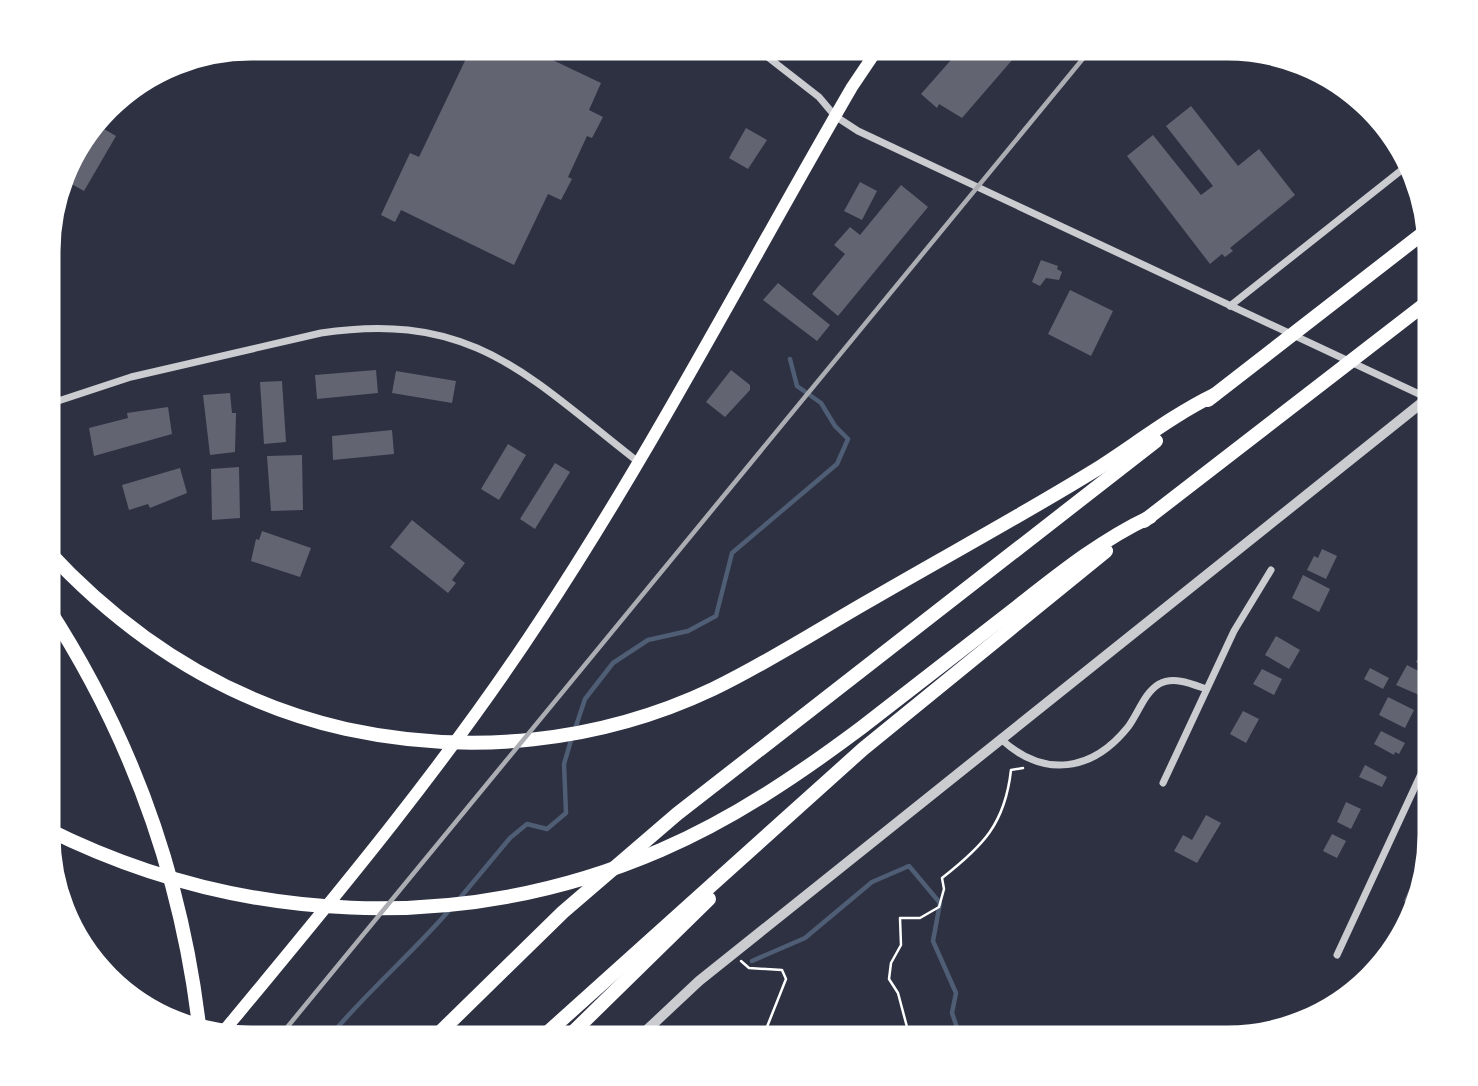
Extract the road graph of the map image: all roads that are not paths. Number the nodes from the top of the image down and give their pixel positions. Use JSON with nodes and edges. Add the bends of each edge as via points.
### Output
{"nodes":[{"id":1,"x":767,"y":56,"type":"edge"},
{"id":2,"x":873,"y":56,"type":"edge"},
{"id":3,"x":835,"y":116,"type":"junction"},
{"id":4,"x":1403,"y":169,"type":"edge"},
{"id":5,"x":1421,"y":234,"type":"edge"},
{"id":6,"x":1230,"y":306,"type":"junction"},
{"id":7,"x":1422,"y":306,"type":"edge"},
{"id":8,"x":1422,"y":392,"type":"edge"},
{"id":9,"x":1214,"y":395,"type":"junction"},
{"id":10,"x":56,"y":402,"type":"edge"},
{"id":11,"x":1422,"y":405,"type":"edge"},
{"id":12,"x":637,"y":461,"type":"junction"},
{"id":13,"x":1150,"y":517,"type":"junction"},
{"id":14,"x":56,"y":559,"type":"edge"},
{"id":15,"x":1270,"y":570,"type":"dead end"},
{"id":16,"x":56,"y":622,"type":"edge"},
{"id":17,"x":1206,"y":690,"type":"junction"},
{"id":18,"x":1002,"y":740,"type":"junction"},
{"id":19,"x":1422,"y":772,"type":"edge"},
{"id":20,"x":1163,"y":783,"type":"dead end"},
{"id":21,"x":56,"y":833,"type":"edge"},
{"id":22,"x":753,"y":848,"type":"junction"},
{"id":23,"x":1337,"y":955,"type":"dead end"},
{"id":24,"x":198,"y":1023,"type":"edge"},
{"id":25,"x":226,"y":1028,"type":"edge"},
{"id":26,"x":442,"y":1030,"type":"edge"},
{"id":27,"x":550,"y":1030,"type":"edge"},
{"id":28,"x":575,"y":1030,"type":"edge"},
{"id":29,"x":648,"y":1030,"type":"edge"}],
"edges":[{"from":1,"to":3,"type":"street","via":[[818,95]]},
{"from":2,"to":3,"type":"main road"},
{"from":3,"to":6,"type":"street","via":[[858,131]]},
{"from":3,"to":12,"type":"main road"},
{"from":4,"to":6,"type":"street"},
{"from":5,"to":9,"type":"highway"},
{"from":6,"to":8,"type":"street"},
{"from":7,"to":13,"type":"highway"},
{"from":9,"to":14,"type":"highway","via":[[1092,472],[738,676],[628,721],[526,741],[410,740],[295,715],[197,672],[156,647],[115,616]]},
{"from":9,"to":26,"type":"highway","via":[[667,822],[562,912]]},
{"from":10,"to":12,"type":"street","via":[[131,377],[321,332],[404,328],[453,338],[499,356]]},
{"from":11,"to":18,"type":"street"},
{"from":12,"to":25,"type":"main road","via":[[541,619],[495,685]]},
{"from":13,"to":21,"type":"highway","via":[[1083,556],[807,768],[755,801],[684,840],[616,868],[547,888],[465,904],[317,907],[244,897],[177,880]]},
{"from":13,"to":22,"type":"highway","via":[[960,668]]},
{"from":15,"to":17,"type":"street"},
{"from":16,"to":24,"type":"highway","via":[[144,793],[166,859],[190,961]]},
{"from":17,"to":18,"type":"street","via":[[1189,682],[1161,682],[1129,726],[1096,754],[1061,766],[1029,761]]},
{"from":17,"to":20,"type":"street"},
{"from":18,"to":29,"type":"street","via":[[734,954]]},
{"from":19,"to":23,"type":"street"},
{"from":22,"to":27,"type":"highway"},
{"from":22,"to":28,"type":"highway","via":[[697,912]]}]}
